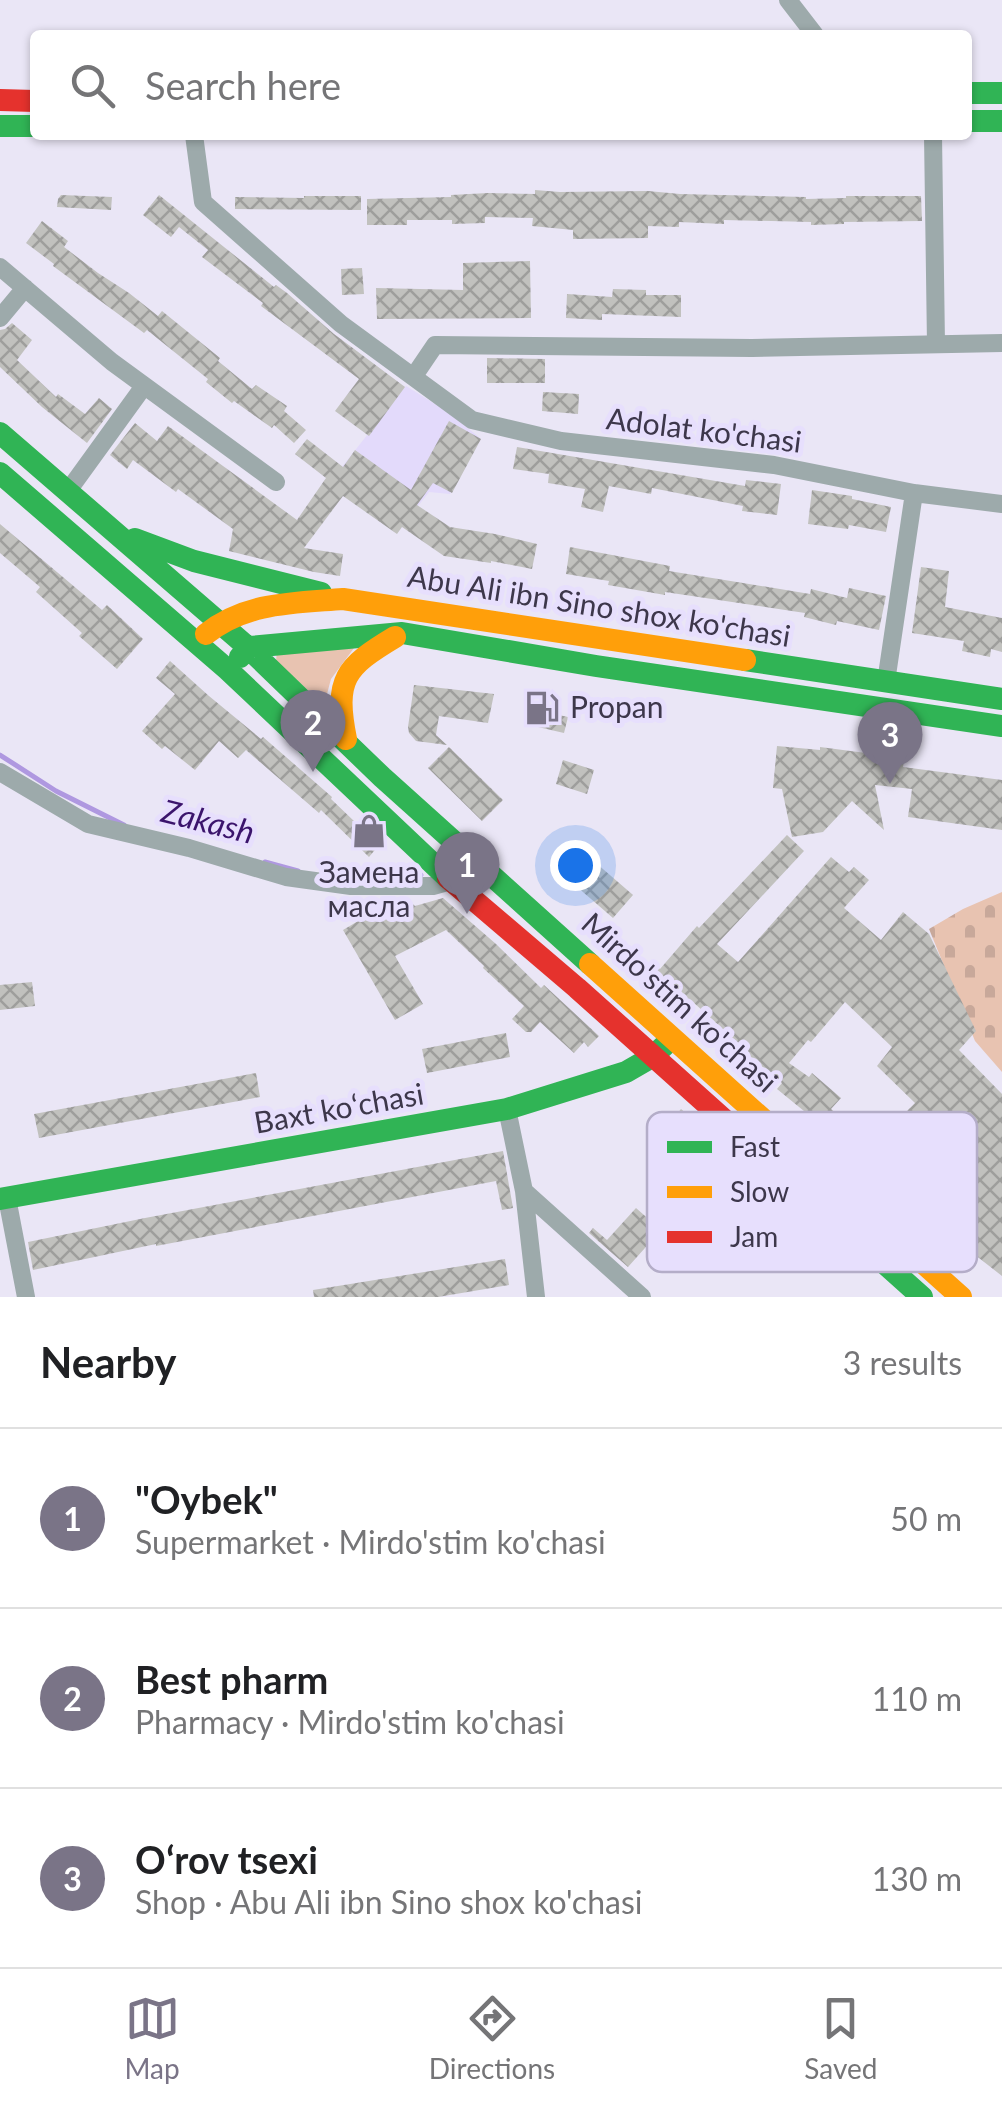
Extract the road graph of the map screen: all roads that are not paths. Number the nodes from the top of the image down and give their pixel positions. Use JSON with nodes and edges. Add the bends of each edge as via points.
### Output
{"nodes":[{"id":1,"x":788,"y":0,"type":"edge"},
{"id":2,"x":811,"y":30,"type":"edge"},
{"id":3,"x":972,"y":93,"type":"edge"},
{"id":4,"x":1002,"y":93,"type":"edge"},
{"id":5,"x":0,"y":100,"type":"edge"},
{"id":6,"x":30,"y":101,"type":"edge"},
{"id":7,"x":972,"y":120,"type":"edge"},
{"id":8,"x":1002,"y":121,"type":"edge"},
{"id":9,"x":0,"y":126,"type":"edge"},
{"id":10,"x":30,"y":126,"type":"edge"},
{"id":11,"x":195,"y":140,"type":"edge"},
{"id":12,"x":932,"y":140,"type":"edge"},
{"id":13,"x":0,"y":267,"type":"edge"},
{"id":14,"x":25,"y":288,"type":"junction"},
{"id":15,"x":0,"y":318,"type":"edge"},
{"id":16,"x":1002,"y":343,"type":"edge"},
{"id":17,"x":936,"y":344,"type":"junction"},
{"id":18,"x":414,"y":376,"type":"junction"},
{"id":19,"x":144,"y":386,"type":"junction"},
{"id":20,"x":0,"y":433,"type":"edge"},
{"id":21,"x":0,"y":473,"type":"edge"},
{"id":22,"x":276,"y":482,"type":"dead end"},
{"id":23,"x":68,"y":491,"type":"junction"},
{"id":24,"x":914,"y":493,"type":"junction"},
{"id":25,"x":1002,"y":504,"type":"edge"},
{"id":26,"x":113,"y":530,"type":"junction"},
{"id":27,"x":343,"y":599,"type":"junction"},
{"id":28,"x":219,"y":622,"type":"junction"},
{"id":29,"x":402,"y":633,"type":"junction"},
{"id":30,"x":197,"y":644,"type":"junction"},
{"id":31,"x":250,"y":647,"type":"junction"},
{"id":32,"x":228,"y":670,"type":"junction"},
{"id":33,"x":886,"y":682,"type":"junction"},
{"id":34,"x":1002,"y":699,"type":"edge"},
{"id":35,"x":1002,"y":726,"type":"edge"},
{"id":36,"x":346,"y":739,"type":"junction"},
{"id":37,"x":0,"y":772,"type":"edge"},
{"id":38,"x":451,"y":881,"type":"junction"},
{"id":39,"x":673,"y":1037,"type":"junction"},
{"id":40,"x":652,"y":1057,"type":"junction"},
{"id":41,"x":508,"y":1110,"type":"junction"},
{"id":42,"x":714,"y":1112,"type":"edge"},
{"id":43,"x":756,"y":1112,"type":"edge"},
{"id":44,"x":524,"y":1190,"type":"junction"},
{"id":45,"x":3,"y":1198,"type":"edge"},
{"id":46,"x":894,"y":1272,"type":"edge"},
{"id":47,"x":933,"y":1272,"type":"edge"},
{"id":48,"x":531,"y":1296,"type":"edge"},
{"id":49,"x":26,"y":1297,"type":"edge"},
{"id":50,"x":642,"y":1297,"type":"edge"},
{"id":51,"x":922,"y":1297,"type":"edge"},
{"id":52,"x":961,"y":1297,"type":"edge"}],
"edges":[{"from":1,"to":2,"type":"street"},
{"from":3,"to":4,"type":"main road"},
{"from":5,"to":6,"type":"main road"},
{"from":7,"to":8,"type":"main road"},
{"from":9,"to":10,"type":"main road"},
{"from":11,"to":18,"type":"street","name":"Adolat ko'chasi","via":[[203,202],[342,324]]},
{"from":12,"to":17,"type":"street"},
{"from":13,"to":14,"type":"street"},
{"from":14,"to":15,"type":"street"},
{"from":14,"to":19,"type":"street"},
{"from":16,"to":17,"type":"street"},
{"from":17,"to":18,"type":"street","via":[[434,345]]},
{"from":18,"to":24,"type":"street","name":"Adolat ko'chasi","via":[[472,420],[562,440],[774,466]]},
{"from":19,"to":22,"type":"street"},
{"from":19,"to":23,"type":"street"},
{"from":20,"to":23,"type":"main road","name":"Mirdo'stim ko'chasi"},
{"from":21,"to":30,"type":"main road","name":"Mirdo'stim ko'chasi"},
{"from":23,"to":26,"type":"main road","name":"Mirdo'stim ko'chasi"},
{"from":24,"to":25,"type":"street","name":"Adolat ko'chasi"},
{"from":24,"to":33,"type":"street"},
{"from":26,"to":27,"type":"main road","via":[[194,561]]},
{"from":26,"to":28,"type":"main road","name":"Mirdo'stim ko'chasi"},
{"from":27,"to":28,"type":"main road","name":"Abu Ali ibn Sino shox ko'chasi","via":[[247,609]]},
{"from":27,"to":33,"type":"main road","name":"Abu Ali ibn Sino shox ko'chasi"},
{"from":28,"to":30,"type":"main road","name":"Abu Ali ibn Sino shox ko'chasi"},
{"from":28,"to":31,"type":"main road","name":"Mirdo'stim ko'chasi"},
{"from":29,"to":31,"type":"main road","name":"Abu Ali ibn Sino shox ko'chasi"},
{"from":29,"to":35,"type":"main road","name":"Abu Ali ibn Sino shox ko'chasi"},
{"from":29,"to":36,"type":"main road","via":[[347,674],[341,710]]},
{"from":30,"to":32,"type":"main road","name":"Mirdo'stim ko'chasi"},
{"from":31,"to":32,"type":"main road"},
{"from":31,"to":36,"type":"main road","name":"Mirdo'stim ko'chasi"},
{"from":32,"to":38,"type":"main road","name":"Mirdo'stim ko'chasi"},
{"from":33,"to":34,"type":"main road","name":"Abu Ali ibn Sino shox ko'chasi"},
{"from":36,"to":39,"type":"main road","name":"Mirdo'stim ko'chasi"},
{"from":37,"to":38,"type":"street","via":[[88,824],[286,876],[351,886]]},
{"from":38,"to":40,"type":"main road","name":"Mirdo'stim ko'chasi"},
{"from":39,"to":40,"type":"main road","name":"Baxt koʻchasi"},
{"from":39,"to":43,"type":"main road","name":"Mirdo'stim ko'chasi"},
{"from":40,"to":41,"type":"main road","name":"Baxt koʻchasi","via":[[626,1072]]},
{"from":40,"to":42,"type":"main road","name":"Mirdo'stim ko'chasi"},
{"from":41,"to":44,"type":"street"},
{"from":41,"to":45,"type":"main road","name":"Baxt koʻchasi"},
{"from":44,"to":48,"type":"street"},
{"from":44,"to":50,"type":"street"},
{"from":45,"to":49,"type":"street"},
{"from":46,"to":51,"type":"main road","name":"Mirdo'stim ko'chasi"},
{"from":47,"to":52,"type":"main road","name":"Mirdo'stim ko'chasi"}]}
